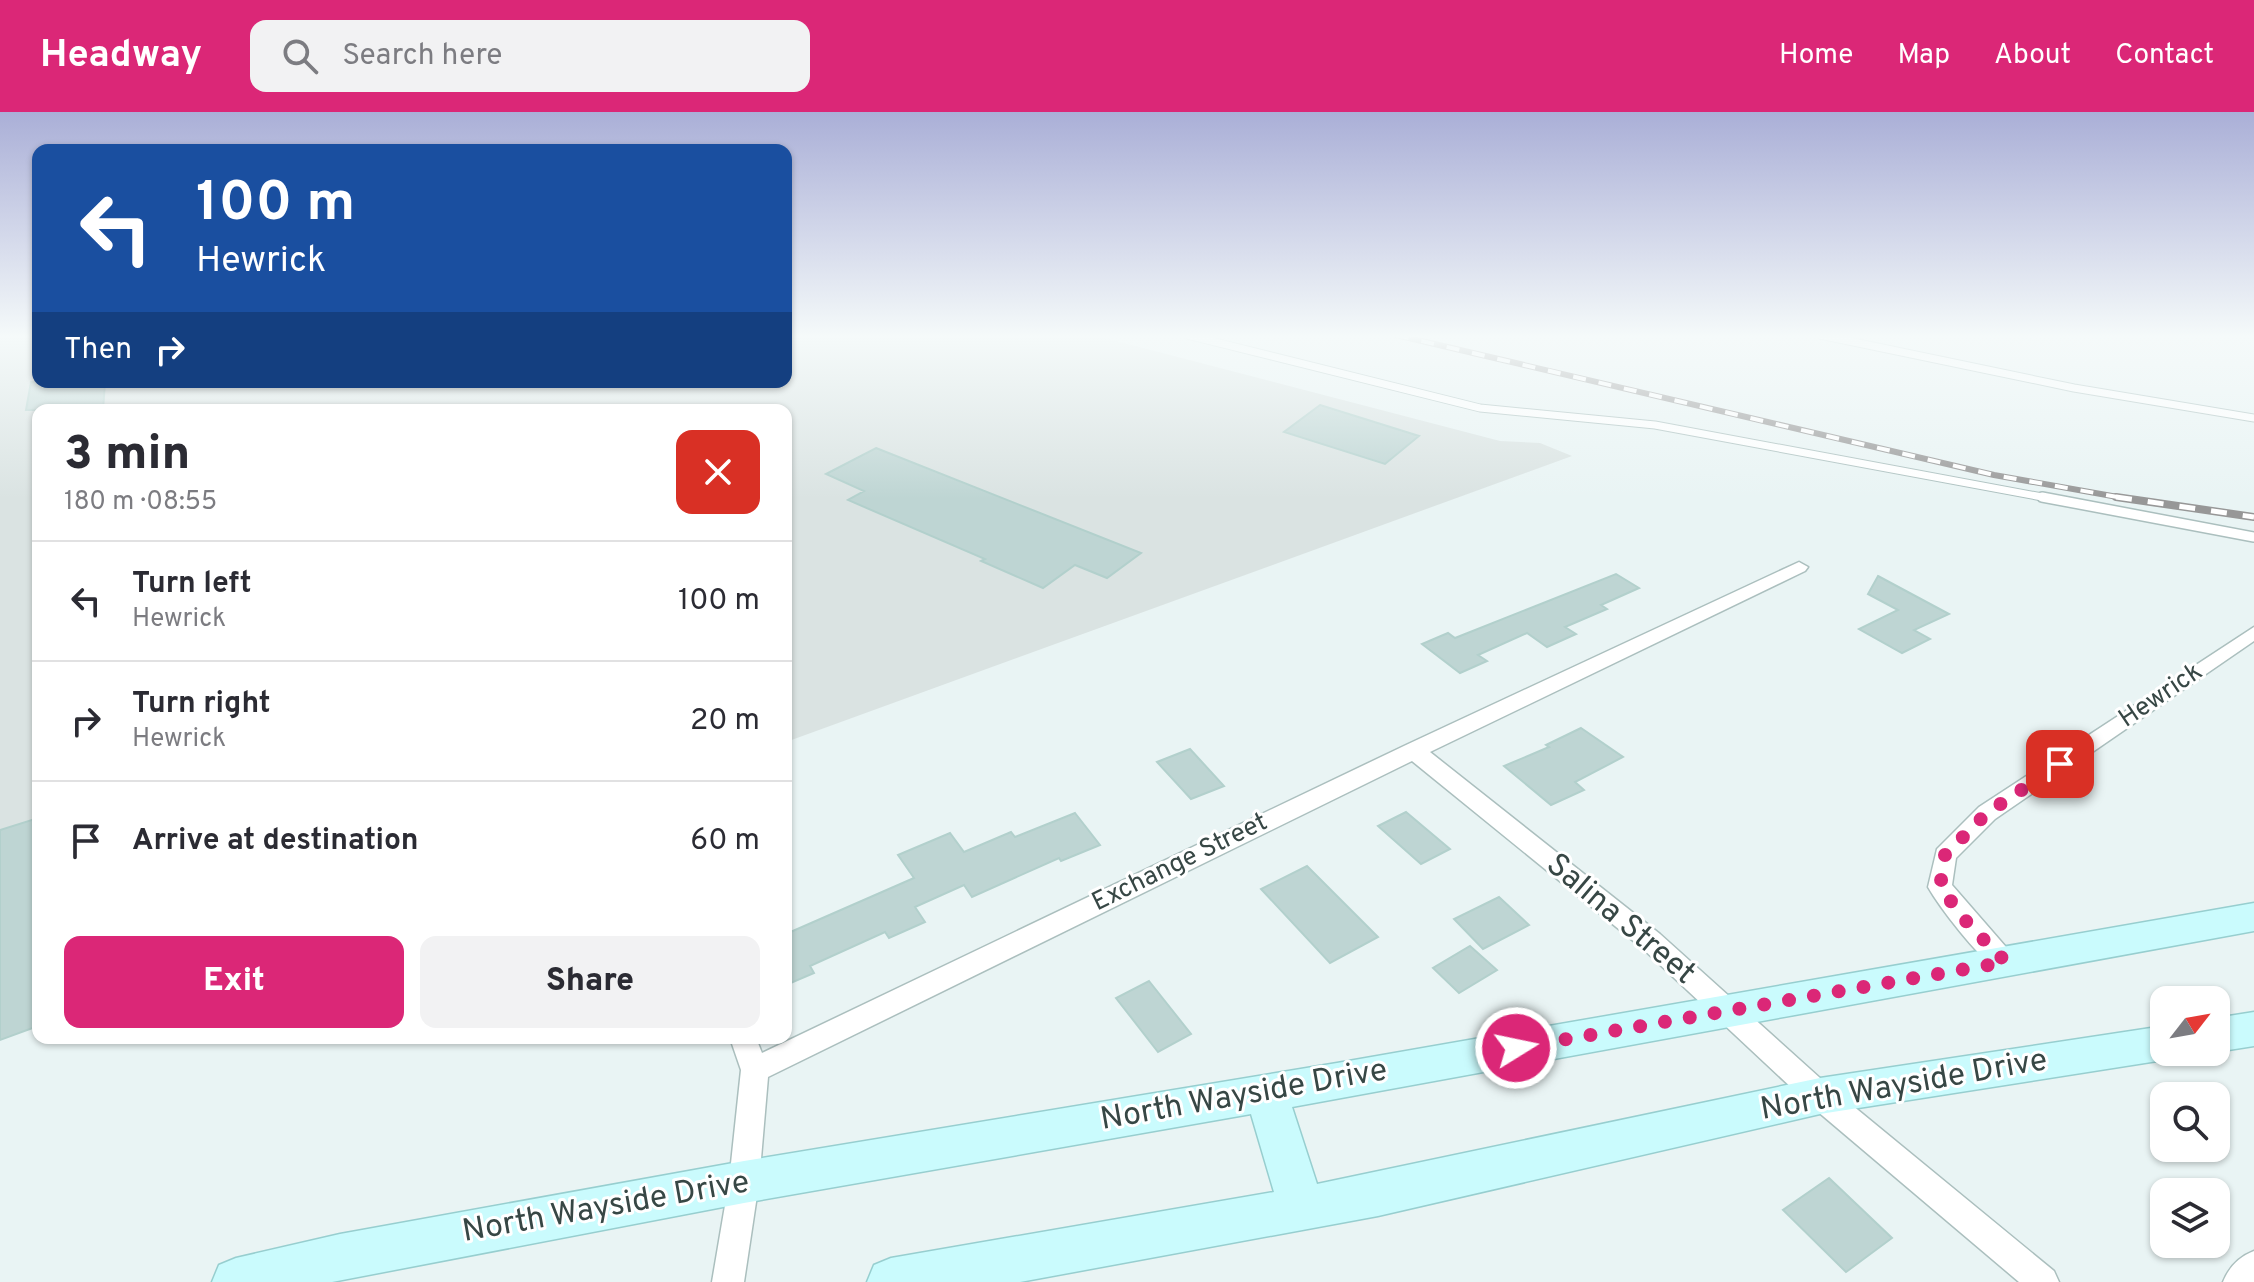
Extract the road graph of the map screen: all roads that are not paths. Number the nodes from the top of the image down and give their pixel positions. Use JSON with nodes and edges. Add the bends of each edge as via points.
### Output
{"nodes":[{"id":1,"x":1402,"y":390,"type":"edge"},
{"id":2,"x":2084,"y":390,"type":"edge"},
{"id":3,"x":2254,"y":418,"type":"edge"},
{"id":4,"x":2254,"y":537,"type":"edge"},
{"id":5,"x":1799,"y":567,"type":"dead end"},
{"id":6,"x":2254,"y":633,"type":"edge"},
{"id":7,"x":1413,"y":750,"type":"junction"},
{"id":8,"x":2254,"y":917,"type":"edge"},
{"id":9,"x":2006,"y":962,"type":"junction"},
{"id":10,"x":1725,"y":1011,"type":"junction"},
{"id":11,"x":2254,"y":1029,"type":"edge"},
{"id":12,"x":2230,"y":1033,"type":"edge"},
{"id":13,"x":745,"y":1044,"type":"edge"},
{"id":14,"x":2150,"y":1045,"type":"edge"},
{"id":15,"x":755,"y":1070,"type":"junction"},
{"id":16,"x":1266,"y":1093,"type":"junction"},
{"id":17,"x":1820,"y":1096,"type":"junction"},
{"id":18,"x":744,"y":1182,"type":"junction"},
{"id":19,"x":1302,"y":1209,"type":"junction"},
{"id":20,"x":2254,"y":1266,"type":"edge"},
{"id":21,"x":236,"y":1282,"type":"edge"},
{"id":22,"x":728,"y":1282,"type":"edge"},
{"id":23,"x":891,"y":1282,"type":"edge"},
{"id":24,"x":2043,"y":1282,"type":"edge"},
{"id":25,"x":2239,"y":1282,"type":"edge"}],
"edges":[{"from":1,"to":4,"type":"lane","via":[[1510,413],[1655,425]]},
{"from":2,"to":3,"type":"lane"},
{"from":5,"to":7,"type":"street","name":"Exchange Street"},
{"from":6,"to":9,"type":"street","name":"Hewrick","via":[[1987,813],[1945,855],[1940,887]]},
{"from":7,"to":10,"type":"street","name":"Salina Street","via":[[1651,941]]},
{"from":7,"to":15,"type":"street","name":"Exchange Street"},
{"from":8,"to":9,"type":"main road","name":"North Wayside Drive"},
{"from":9,"to":10,"type":"main road","name":"North Wayside Drive"},
{"from":10,"to":16,"type":"main road","name":"North Wayside Drive"},
{"from":10,"to":17,"type":"street","name":"Salina Street"},
{"from":11,"to":12,"type":"main road"},
{"from":13,"to":15,"type":"street"},
{"from":14,"to":17,"type":"main road","name":"North Wayside Drive"},
{"from":15,"to":18,"type":"street"},
{"from":16,"to":18,"type":"main road","name":"North Wayside Drive"},
{"from":16,"to":19,"type":"main road"},
{"from":17,"to":19,"type":"main road","name":"North Wayside Drive"},
{"from":17,"to":24,"type":"street","name":"Salina Street"},
{"from":18,"to":21,"type":"main road","name":"North Wayside Drive","via":[[340,1257]]},
{"from":18,"to":22,"type":"street"},
{"from":19,"to":23,"type":"main road","name":"North Wayside Drive"},
{"from":20,"to":25,"type":"street"}]}
